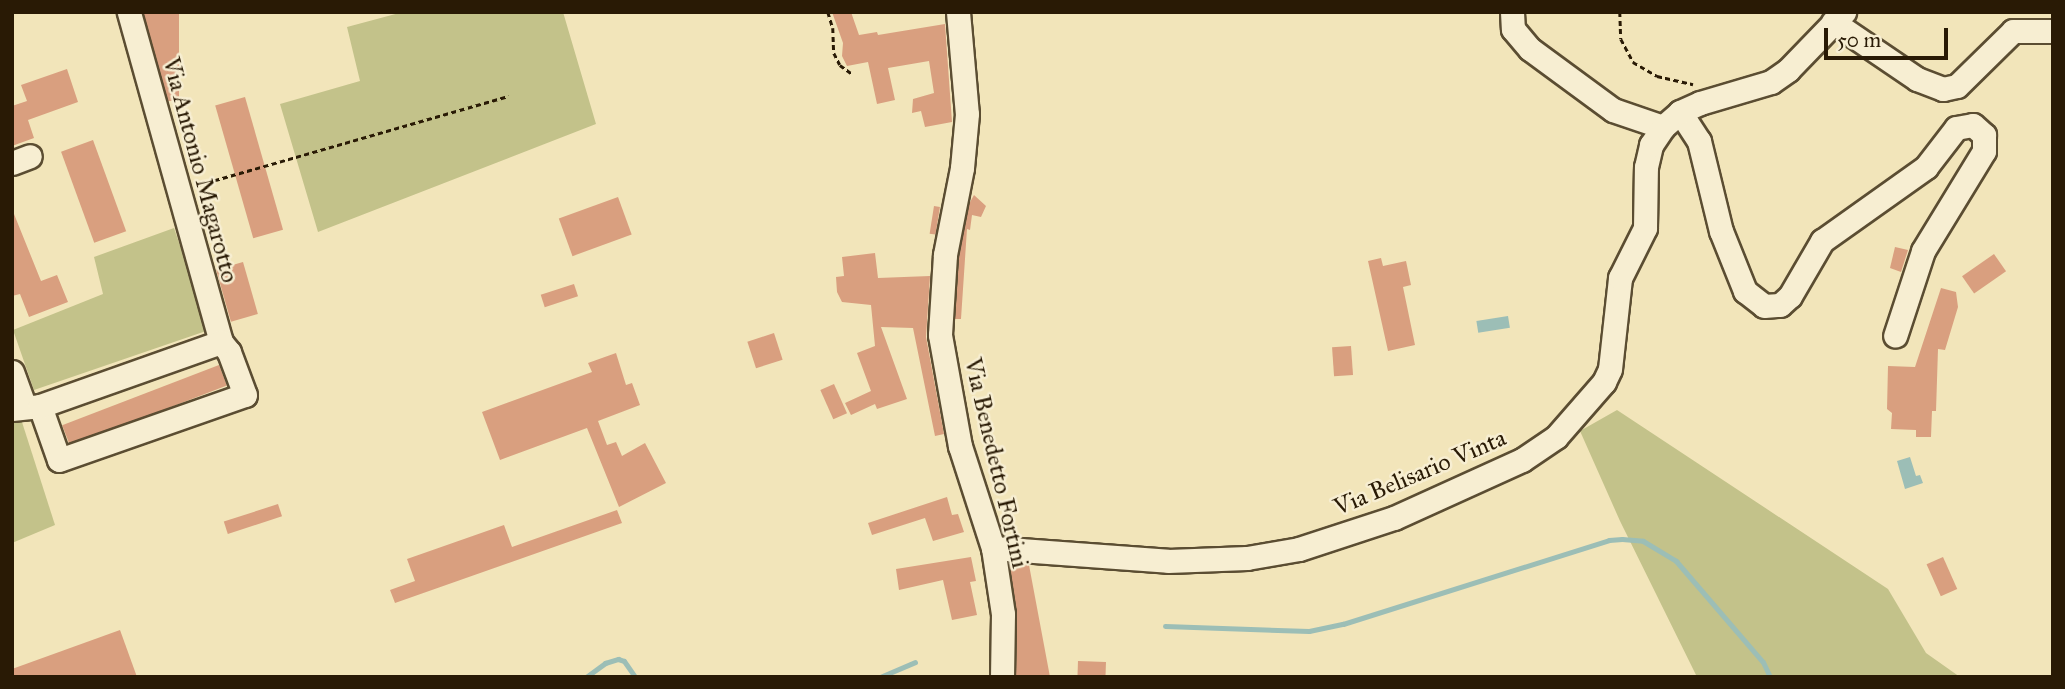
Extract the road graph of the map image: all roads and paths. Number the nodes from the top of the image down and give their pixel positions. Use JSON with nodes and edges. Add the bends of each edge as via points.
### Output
{"nodes":[{"id":1,"x":130,"y":12,"type":"edge"},
{"id":2,"x":828,"y":12,"type":"edge"},
{"id":3,"x":958,"y":12,"type":"edge"},
{"id":4,"x":1512,"y":12,"type":"edge"},
{"id":5,"x":1620,"y":12,"type":"edge"},
{"id":6,"x":1839,"y":17,"type":"edge"},
{"id":7,"x":2053,"y":31,"type":"edge"},
{"id":8,"x":851,"y":73,"type":"dead end"},
{"id":9,"x":1700,"y":86,"type":"dead end"},
{"id":10,"x":508,"y":96,"type":"dead end"},
{"id":11,"x":1680,"y":112,"type":"junction"},
{"id":12,"x":1663,"y":127,"type":"junction"},
{"id":13,"x":178,"y":191,"type":"junction"},
{"id":14,"x":1895,"y":336,"type":"dead end"},
{"id":15,"x":221,"y":342,"type":"junction"},
{"id":16,"x":12,"y":372,"type":"edge"},
{"id":17,"x":25,"y":407,"type":"edge"},
{"id":18,"x":993,"y":548,"type":"junction"},
{"id":19,"x":1002,"y":677,"type":"edge"}],
"edges":[{"from":1,"to":13,"type":"street","name":"Via Antonio Magarotto"},
{"from":2,"to":8,"type":"path","via":[[834,53]]},
{"from":3,"to":18,"type":"street","name":"Via Benedetto Fortini","via":[[967,114],[945,255],[940,335],[960,446]]},
{"from":4,"to":12,"type":"street","via":[[1513,29],[1531,49],[1613,110]]},
{"from":5,"to":9,"type":"path","via":[[1621,39],[1633,62],[1657,76]]},
{"from":6,"to":7,"type":"street","via":[[1917,79],[1943,89],[1957,86],[2013,31]]},
{"from":6,"to":11,"type":"street","name":"Via Belisario Vinta","via":[[1771,82]]},
{"from":10,"to":13,"type":"path"},
{"from":11,"to":12,"type":"street","name":"Via Belisario Vinta"},
{"from":11,"to":14,"type":"street","via":[[1699,141],[1721,231],[1745,291],[1764,306],[1780,304],[1790,296],[1822,241],[1926,167],[1956,128],[1973,125],[1984,135],[1984,151],[1923,251]]},
{"from":12,"to":18,"type":"street","name":"Via Belisario Vinta","via":[[1651,145],[1646,167],[1645,228],[1620,278],[1604,382],[1556,438],[1522,460],[1394,518],[1299,549],[1247,558],[1168,561]]},
{"from":13,"to":15,"type":"street","name":"Via Antonio Magarotto"},
{"from":15,"to":17,"type":"street"},
{"from":15,"to":17,"type":"street","name":"Via Antonio Magarotto","via":[[245,396],[59,460]]},
{"from":16,"to":17,"type":"street"},
{"from":18,"to":19,"type":"street","name":"Via Benedetto Fortini","via":[[1003,614]]}]}
